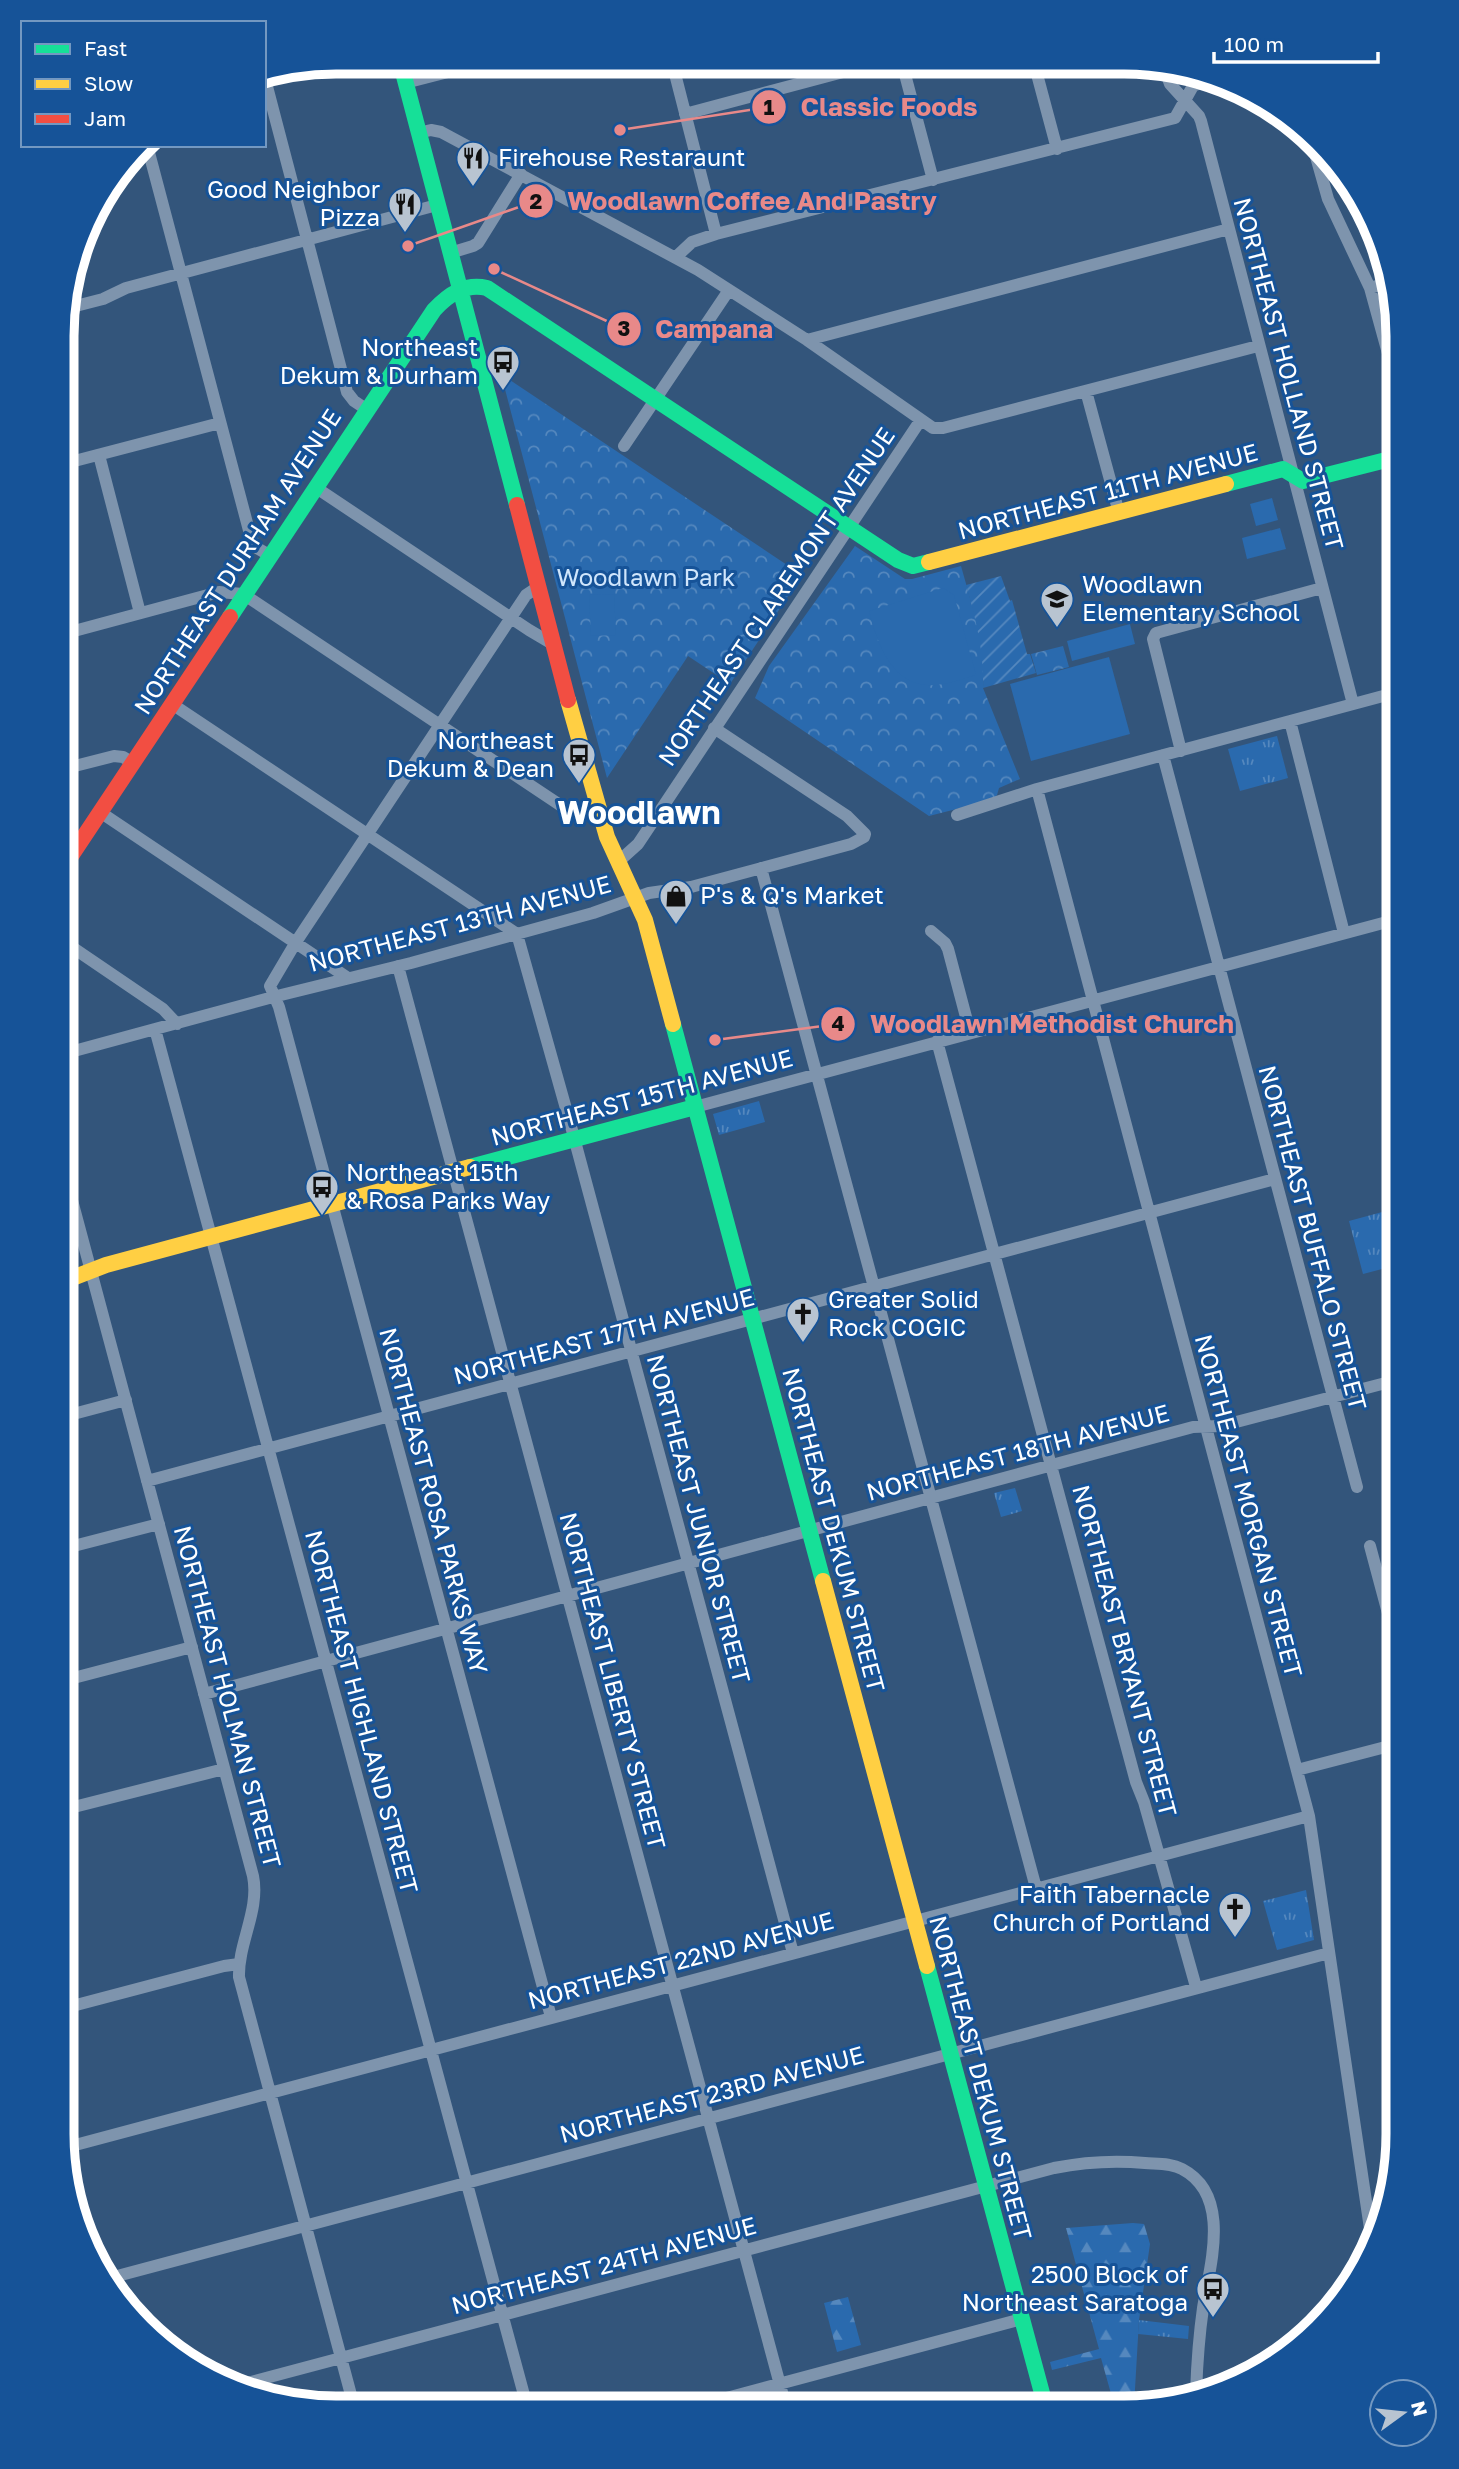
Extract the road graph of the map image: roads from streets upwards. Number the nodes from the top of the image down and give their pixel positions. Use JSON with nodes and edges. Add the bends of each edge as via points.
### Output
{"nodes":[{"id":1,"x":403,"y":74,"type":"edge"},
{"id":2,"x":440,"y":74,"type":"edge"},
{"id":3,"x":676,"y":74,"type":"edge"},
{"id":4,"x":836,"y":74,"type":"edge"},
{"id":5,"x":905,"y":74,"type":"edge"},
{"id":6,"x":1037,"y":74,"type":"edge"},
{"id":7,"x":1167,"y":78,"type":"edge"},
{"id":8,"x":266,"y":83,"type":"edge"},
{"id":9,"x":405,"y":83,"type":"junction"},
{"id":10,"x":1198,"y":84,"type":"edge"},
{"id":11,"x":1185,"y":101,"type":"junction"},
{"id":12,"x":685,"y":114,"type":"junction"},
{"id":13,"x":418,"y":133,"type":"junction"},
{"id":14,"x":1057,"y":149,"type":"junction"},
{"id":15,"x":149,"y":151,"type":"edge"},
{"id":16,"x":1317,"y":159,"type":"edge"},
{"id":17,"x":521,"y":174,"type":"junction"},
{"id":18,"x":933,"y":180,"type":"junction"},
{"id":19,"x":438,"y":205,"type":"junction"},
{"id":20,"x":1228,"y":229,"type":"junction"},
{"id":21,"x":716,"y":234,"type":"junction"},
{"id":22,"x":307,"y":239,"type":"junction"},
{"id":23,"x":450,"y":253,"type":"junction"},
{"id":24,"x":676,"y":257,"type":"junction"},
{"id":25,"x":180,"y":273,"type":"junction"},
{"id":26,"x":1380,"y":285,"type":"edge"},
{"id":27,"x":1370,"y":288,"type":"junction"},
{"id":28,"x":460,"y":290,"type":"junction"},
{"id":29,"x":729,"y":290,"type":"junction"},
{"id":30,"x":76,"y":306,"type":"edge"},
{"id":31,"x":807,"y":340,"type":"junction"},
{"id":32,"x":1258,"y":346,"type":"junction"},
{"id":33,"x":1386,"y":346,"type":"edge"},
{"id":34,"x":1086,"y":391,"type":"junction"},
{"id":35,"x":656,"y":400,"type":"junction"},
{"id":36,"x":366,"y":409,"type":"junction"},
{"id":37,"x":920,"y":421,"type":"junction"},
{"id":38,"x":220,"y":424,"type":"junction"},
{"id":39,"x":624,"y":446,"type":"dead end"},
{"id":40,"x":99,"y":455,"type":"junction"},
{"id":41,"x":1386,"y":460,"type":"edge"},
{"id":42,"x":74,"y":461,"type":"edge"},
{"id":43,"x":1292,"y":475,"type":"junction"},
{"id":44,"x":315,"y":487,"type":"junction"},
{"id":45,"x":1119,"y":513,"type":"junction"},
{"id":46,"x":848,"y":528,"type":"junction"},
{"id":47,"x":269,"y":555,"type":"junction"},
{"id":48,"x":538,"y":587,"type":"junction"},
{"id":49,"x":1322,"y":588,"type":"junction"},
{"id":50,"x":243,"y":594,"type":"junction"},
{"id":51,"x":140,"y":613,"type":"junction"},
{"id":52,"x":511,"y":618,"type":"junction"},
{"id":53,"x":74,"y":631,"type":"edge"},
{"id":54,"x":551,"y":643,"type":"junction"},
{"id":55,"x":1386,"y":695,"type":"edge"},
{"id":56,"x":172,"y":704,"type":"junction"},
{"id":57,"x":1353,"y":704,"type":"junction"},
{"id":58,"x":1290,"y":721,"type":"junction"},
{"id":59,"x":440,"y":725,"type":"junction"},
{"id":60,"x":714,"y":728,"type":"junction"},
{"id":61,"x":1181,"y":751,"type":"junction"},
{"id":62,"x":1163,"y":755,"type":"junction"},
{"id":63,"x":133,"y":763,"type":"junction"},
{"id":64,"x":74,"y":766,"type":"edge"},
{"id":65,"x":1037,"y":789,"type":"junction"},
{"id":66,"x":100,"y":812,"type":"junction"},
{"id":67,"x":599,"y":815,"type":"junction"},
{"id":68,"x":957,"y":815,"type":"dead end"},
{"id":69,"x":368,"y":834,"type":"junction"},
{"id":70,"x":74,"y":851,"type":"edge"},
{"id":71,"x":618,"y":862,"type":"junction"},
{"id":72,"x":761,"y":868,"type":"junction"},
{"id":73,"x":634,"y":897,"type":"junction"},
{"id":74,"x":1386,"y":922,"type":"edge"},
{"id":75,"x":931,"y":932,"type":"dead end"},
{"id":76,"x":1344,"y":933,"type":"junction"},
{"id":77,"x":517,"y":934,"type":"junction"},
{"id":78,"x":296,"y":942,"type":"junction"},
{"id":79,"x":74,"y":948,"type":"edge"},
{"id":80,"x":398,"y":966,"type":"junction"},
{"id":81,"x":1219,"y":966,"type":"junction"},
{"id":82,"x":348,"y":978,"type":"junction"},
{"id":83,"x":273,"y":997,"type":"junction"},
{"id":84,"x":1092,"y":1000,"type":"junction"},
{"id":85,"x":177,"y":1024,"type":"junction"},
{"id":86,"x":155,"y":1030,"type":"junction"},
{"id":87,"x":970,"y":1032,"type":"junction"},
{"id":88,"x":937,"y":1041,"type":"junction"},
{"id":89,"x":74,"y":1051,"type":"edge"},
{"id":90,"x":816,"y":1074,"type":"junction"},
{"id":91,"x":695,"y":1107,"type":"junction"},
{"id":92,"x":575,"y":1141,"type":"junction"},
{"id":93,"x":453,"y":1173,"type":"junction"},
{"id":94,"x":1275,"y":1179,"type":"junction"},
{"id":95,"x":332,"y":1206,"type":"junction"},
{"id":96,"x":74,"y":1207,"type":"edge"},
{"id":97,"x":1149,"y":1213,"type":"junction"},
{"id":98,"x":211,"y":1238,"type":"junction"},
{"id":99,"x":994,"y":1254,"type":"junction"},
{"id":100,"x":91,"y":1270,"type":"junction"},
{"id":101,"x":74,"y":1277,"type":"edge"},
{"id":102,"x":873,"y":1286,"type":"junction"},
{"id":103,"x":752,"y":1319,"type":"junction"},
{"id":104,"x":632,"y":1351,"type":"junction"},
{"id":105,"x":1386,"y":1383,"type":"edge"},
{"id":106,"x":510,"y":1384,"type":"junction"},
{"id":107,"x":1332,"y":1396,"type":"junction"},
{"id":108,"x":126,"y":1400,"type":"junction"},
{"id":109,"x":74,"y":1414,"type":"edge"},
{"id":110,"x":389,"y":1416,"type":"junction"},
{"id":111,"x":1206,"y":1427,"type":"junction"},
{"id":112,"x":268,"y":1448,"type":"junction"},
{"id":113,"x":1052,"y":1465,"type":"junction"},
{"id":114,"x":147,"y":1481,"type":"junction"},
{"id":115,"x":1357,"y":1488,"type":"dead end"},
{"id":116,"x":930,"y":1498,"type":"junction"},
{"id":117,"x":159,"y":1524,"type":"junction"},
{"id":118,"x":809,"y":1531,"type":"junction"},
{"id":119,"x":74,"y":1546,"type":"edge"},
{"id":120,"x":1370,"y":1546,"type":"dead end"},
{"id":121,"x":688,"y":1563,"type":"junction"},
{"id":122,"x":568,"y":1596,"type":"junction"},
{"id":123,"x":1386,"y":1606,"type":"edge"},
{"id":124,"x":445,"y":1628,"type":"junction"},
{"id":125,"x":192,"y":1647,"type":"junction"},
{"id":126,"x":325,"y":1661,"type":"junction"},
{"id":127,"x":74,"y":1678,"type":"edge"},
{"id":128,"x":204,"y":1694,"type":"junction"},
{"id":129,"x":1386,"y":1747,"type":"edge"},
{"id":130,"x":224,"y":1769,"type":"junction"},
{"id":131,"x":1297,"y":1770,"type":"junction"},
{"id":132,"x":74,"y":1807,"type":"edge"},
{"id":133,"x":1309,"y":1816,"type":"junction"},
{"id":134,"x":1158,"y":1855,"type":"junction"},
{"id":135,"x":1036,"y":1888,"type":"junction"},
{"id":136,"x":914,"y":1920,"type":"junction"},
{"id":137,"x":793,"y":1953,"type":"junction"},
{"id":138,"x":1329,"y":1953,"type":"junction"},
{"id":139,"x":239,"y":1964,"type":"junction"},
{"id":140,"x":673,"y":1985,"type":"junction"},
{"id":141,"x":1196,"y":1987,"type":"junction"},
{"id":142,"x":74,"y":2006,"type":"edge"},
{"id":143,"x":551,"y":2017,"type":"junction"},
{"id":144,"x":430,"y":2050,"type":"junction"},
{"id":145,"x":950,"y":2053,"type":"junction"},
{"id":146,"x":269,"y":2093,"type":"junction"},
{"id":147,"x":708,"y":2118,"type":"junction"},
{"id":148,"x":74,"y":2145,"type":"edge"},
{"id":149,"x":466,"y":2183,"type":"junction"},
{"id":150,"x":986,"y":2186,"type":"junction"},
{"id":151,"x":1369,"y":2224,"type":"edge"},
{"id":152,"x":305,"y":2226,"type":"junction"},
{"id":153,"x":744,"y":2250,"type":"junction"},
{"id":154,"x":116,"y":2276,"type":"edge"},
{"id":155,"x":502,"y":2316,"type":"junction"},
{"id":156,"x":1022,"y":2319,"type":"junction"},
{"id":157,"x":341,"y":2358,"type":"junction"},
{"id":158,"x":251,"y":2382,"type":"edge"},
{"id":159,"x":780,"y":2383,"type":"junction"},
{"id":160,"x":1197,"y":2385,"type":"edge"},
{"id":161,"x":351,"y":2396,"type":"edge"},
{"id":162,"x":524,"y":2396,"type":"edge"},
{"id":163,"x":733,"y":2396,"type":"edge"},
{"id":164,"x":783,"y":2396,"type":"edge"},
{"id":165,"x":1043,"y":2396,"type":"edge"}],
"edges":[{"from":1,"to":9,"type":"street","name":"NORTHEAST DEKUM STREET"},
{"from":2,"to":9,"type":"street"},
{"from":3,"to":12,"type":"street"},
{"from":4,"to":12,"type":"street"},
{"from":5,"to":18,"type":"street"},
{"from":6,"to":14,"type":"street"},
{"from":7,"to":11,"type":"street","name":"NORTHEAST HOLLAND STREET"},
{"from":8,"to":22,"type":"street"},
{"from":9,"to":13,"type":"street","name":"NORTHEAST DEKUM STREET"},
{"from":10,"to":11,"type":"street"},
{"from":11,"to":14,"type":"street","via":[[1175,118]]},
{"from":11,"to":20,"type":"street","name":"NORTHEAST HOLLAND STREET","via":[[1201,121]]},
{"from":12,"to":21,"type":"street"},
{"from":13,"to":17,"type":"street","via":[[441,132]]},
{"from":13,"to":19,"type":"street","name":"NORTHEAST DEKUM STREET"},
{"from":14,"to":18,"type":"street"},
{"from":15,"to":25,"type":"street"},
{"from":16,"to":27,"type":"street","via":[[1328,199]]},
{"from":17,"to":23,"type":"street","via":[[478,243]]},
{"from":17,"to":24,"type":"street"},
{"from":18,"to":21,"type":"street"},
{"from":19,"to":22,"type":"street"},
{"from":19,"to":23,"type":"street","name":"NORTHEAST DEKUM STREET"},
{"from":20,"to":31,"type":"street"},
{"from":20,"to":32,"type":"street","name":"NORTHEAST HOLLAND STREET"},
{"from":21,"to":24,"type":"street","via":[[692,242]]},
{"from":22,"to":25,"type":"street"},
{"from":22,"to":36,"type":"street","via":[[347,392]]},
{"from":23,"to":28,"type":"street","name":"NORTHEAST DEKUM STREET"},
{"from":24,"to":29,"type":"street"},
{"from":25,"to":30,"type":"street"},
{"from":25,"to":38,"type":"street"},
{"from":26,"to":27,"type":"street"},
{"from":27,"to":33,"type":"street"},
{"from":28,"to":35,"type":"street","via":[[488,288]]},
{"from":28,"to":36,"type":"street","name":"NORTHEAST DURHAM AVENUE","via":[[434,310]]},
{"from":28,"to":48,"type":"street","name":"NORTHEAST DEKUM STREET"},
{"from":29,"to":31,"type":"street"},
{"from":29,"to":35,"type":"street"},
{"from":31,"to":37,"type":"street"},
{"from":32,"to":34,"type":"street"},
{"from":32,"to":43,"type":"street","name":"NORTHEAST HOLLAND STREET"},
{"from":34,"to":37,"type":"street","via":[[937,429]]},
{"from":34,"to":45,"type":"street"},
{"from":35,"to":39,"type":"street"},
{"from":35,"to":46,"type":"street"},
{"from":36,"to":44,"type":"street","name":"NORTHEAST DURHAM AVENUE"},
{"from":37,"to":46,"type":"street","name":"NORTHEAST CLAREMONT AVENUE"},
{"from":38,"to":40,"type":"street"},
{"from":38,"to":47,"type":"street","via":[[253,543]]},
{"from":40,"to":42,"type":"street"},
{"from":40,"to":51,"type":"street"},
{"from":41,"to":43,"type":"street","name":"NORTHEAST 11TH AVENUE","via":[[1303,481]]},
{"from":43,"to":45,"type":"street","name":"NORTHEAST 11TH AVENUE","via":[[1283,469]]},
{"from":43,"to":49,"type":"street","name":"NORTHEAST HOLLAND STREET"},
{"from":44,"to":47,"type":"street","name":"NORTHEAST DURHAM AVENUE"},
{"from":44,"to":52,"type":"street"},
{"from":45,"to":46,"type":"street","name":"NORTHEAST 11TH AVENUE","via":[[917,566]]},
{"from":46,"to":60,"type":"street","name":"NORTHEAST CLAREMONT AVENUE"},
{"from":47,"to":50,"type":"street","name":"NORTHEAST DURHAM AVENUE"},
{"from":48,"to":52,"type":"street","via":[[526,595]]},
{"from":48,"to":54,"type":"street","name":"NORTHEAST DEKUM STREET"},
{"from":49,"to":57,"type":"street","name":"NORTHEAST HOLLAND STREET"},
{"from":49,"to":61,"type":"street","via":[[1156,634],[1153,639]]},
{"from":50,"to":51,"type":"street","via":[[219,592]]},
{"from":50,"to":56,"type":"street","name":"NORTHEAST DURHAM AVENUE"},
{"from":50,"to":59,"type":"street"},
{"from":51,"to":53,"type":"street"},
{"from":52,"to":54,"type":"street"},
{"from":52,"to":59,"type":"street"},
{"from":54,"to":67,"type":"street","name":"NORTHEAST DEKUM STREET"},
{"from":55,"to":57,"type":"street"},
{"from":56,"to":63,"type":"street","name":"NORTHEAST DURHAM AVENUE"},
{"from":56,"to":69,"type":"street"},
{"from":57,"to":58,"type":"street"},
{"from":58,"to":61,"type":"street"},
{"from":58,"to":76,"type":"street"},
{"from":59,"to":67,"type":"street","via":[[572,813]]},
{"from":59,"to":69,"type":"street"},
{"from":60,"to":71,"type":"street","name":"NORTHEAST CLAREMONT AVENUE","via":[[638,844]]},
{"from":60,"to":72,"type":"street","name":"NORTHEAST 13TH AVENUE","via":[[847,817],[865,834],[851,844]]},
{"from":61,"to":62,"type":"street"},
{"from":62,"to":65,"type":"street"},
{"from":62,"to":81,"type":"street","name":"NORTHEAST BUFFALO STREET"},
{"from":63,"to":64,"type":"street","via":[[114,756]]},
{"from":63,"to":66,"type":"street","name":"NORTHEAST DURHAM AVENUE"},
{"from":65,"to":68,"type":"street"},
{"from":65,"to":84,"type":"street","name":"NORTHEAST MORGAN STREET"},
{"from":66,"to":70,"type":"street","name":"NORTHEAST DURHAM AVENUE"},
{"from":66,"to":78,"type":"street"},
{"from":67,"to":71,"type":"street","name":"NORTHEAST DEKUM STREET"},
{"from":69,"to":77,"type":"street"},
{"from":69,"to":78,"type":"street"},
{"from":71,"to":73,"type":"street","name":"NORTHEAST DEKUM STREET"},
{"from":72,"to":73,"type":"street","name":"NORTHEAST 13TH AVENUE"},
{"from":72,"to":90,"type":"street"},
{"from":73,"to":77,"type":"street","name":"NORTHEAST 13TH AVENUE"},
{"from":73,"to":91,"type":"street","name":"NORTHEAST DEKUM STREET","via":[[645,920]]},
{"from":74,"to":76,"type":"street","name":"NORTHEAST 15TH AVENUE"},
{"from":75,"to":87,"type":"street","via":[[948,949]]},
{"from":76,"to":81,"type":"street","name":"NORTHEAST 15TH AVENUE"},
{"from":77,"to":80,"type":"street","name":"NORTHEAST 13TH AVENUE"},
{"from":77,"to":92,"type":"street","name":"NORTHEAST JUNIOR STREET"},
{"from":78,"to":82,"type":"street"},
{"from":78,"to":83,"type":"street","via":[[271,983]]},
{"from":79,"to":85,"type":"street","via":[[163,1009]]},
{"from":80,"to":82,"type":"street","name":"NORTHEAST 13TH AVENUE"},
{"from":80,"to":93,"type":"street","name":"NORTHEAST LIBERTY STREET"},
{"from":81,"to":84,"type":"street","name":"NORTHEAST 15TH AVENUE"},
{"from":81,"to":94,"type":"street","name":"NORTHEAST BUFFALO STREET"},
{"from":82,"to":83,"type":"street","name":"NORTHEAST 13TH AVENUE"},
{"from":83,"to":85,"type":"street","name":"NORTHEAST 13TH AVENUE"},
{"from":83,"to":95,"type":"street","name":"NORTHEAST ROSA PARKS WAY"},
{"from":84,"to":87,"type":"street","name":"NORTHEAST 15TH AVENUE"},
{"from":84,"to":97,"type":"street","name":"NORTHEAST MORGAN STREET"},
{"from":85,"to":86,"type":"street","name":"NORTHEAST 13TH AVENUE"},
{"from":86,"to":89,"type":"street","name":"NORTHEAST 13TH AVENUE"},
{"from":86,"to":98,"type":"street","name":"NORTHEAST HIGHLAND STREET"},
{"from":87,"to":88,"type":"street","name":"NORTHEAST 15TH AVENUE"},
{"from":88,"to":90,"type":"street","name":"NORTHEAST 15TH AVENUE"},
{"from":88,"to":99,"type":"street","name":"NORTHEAST BRYANT STREET"},
{"from":90,"to":91,"type":"street","name":"NORTHEAST 15TH AVENUE"},
{"from":90,"to":102,"type":"street"},
{"from":91,"to":92,"type":"street","name":"NORTHEAST 15TH AVENUE"},
{"from":91,"to":103,"type":"street","name":"NORTHEAST DEKUM STREET"},
{"from":92,"to":93,"type":"street","name":"NORTHEAST 15TH AVENUE"},
{"from":92,"to":104,"type":"street","name":"NORTHEAST JUNIOR STREET"},
{"from":93,"to":95,"type":"street","name":"NORTHEAST 15TH AVENUE"},
{"from":93,"to":106,"type":"street","name":"NORTHEAST LIBERTY STREET"},
{"from":94,"to":97,"type":"street","name":"NORTHEAST 17TH AVENUE"},
{"from":94,"to":107,"type":"street","name":"NORTHEAST BUFFALO STREET"},
{"from":95,"to":98,"type":"street","name":"NORTHEAST 15TH AVENUE"},
{"from":95,"to":110,"type":"street","name":"NORTHEAST ROSA PARKS WAY"},
{"from":96,"to":100,"type":"street","name":"NORTHEAST HOLMAN STREET"},
{"from":97,"to":99,"type":"street","name":"NORTHEAST 17TH AVENUE"},
{"from":97,"to":111,"type":"street","name":"NORTHEAST MORGAN STREET"},
{"from":98,"to":100,"type":"street","name":"NORTHEAST 15TH AVENUE"},
{"from":98,"to":112,"type":"street","name":"NORTHEAST HIGHLAND STREET"},
{"from":99,"to":102,"type":"street","name":"NORTHEAST 17TH AVENUE"},
{"from":99,"to":113,"type":"street","name":"NORTHEAST BRYANT STREET"},
{"from":100,"to":101,"type":"street","name":"NORTHEAST 15TH AVENUE"},
{"from":100,"to":108,"type":"street","name":"NORTHEAST HOLMAN STREET"},
{"from":102,"to":103,"type":"street","name":"NORTHEAST 17TH AVENUE"},
{"from":102,"to":116,"type":"street"},
{"from":103,"to":104,"type":"street","name":"NORTHEAST 17TH AVENUE"},
{"from":103,"to":118,"type":"street","name":"NORTHEAST DEKUM STREET"},
{"from":104,"to":106,"type":"street","name":"NORTHEAST 17TH AVENUE"},
{"from":104,"to":121,"type":"street","name":"NORTHEAST JUNIOR STREET"},
{"from":105,"to":107,"type":"street","name":"NORTHEAST 18TH AVENUE"},
{"from":106,"to":110,"type":"street","name":"NORTHEAST 17TH AVENUE"},
{"from":106,"to":122,"type":"street","name":"NORTHEAST LIBERTY STREET"},
{"from":107,"to":111,"type":"street","name":"NORTHEAST 18TH AVENUE"},
{"from":107,"to":115,"type":"street","name":"NORTHEAST BUFFALO STREET"},
{"from":108,"to":109,"type":"street"},
{"from":108,"to":114,"type":"street","name":"NORTHEAST HOLMAN STREET"},
{"from":110,"to":112,"type":"street","name":"NORTHEAST 17TH AVENUE"},
{"from":110,"to":124,"type":"street","name":"NORTHEAST ROSA PARKS WAY"},
{"from":111,"to":113,"type":"street","name":"NORTHEAST 18TH AVENUE"},
{"from":111,"to":131,"type":"street","name":"NORTHEAST MORGAN STREET"},
{"from":112,"to":114,"type":"street","name":"NORTHEAST 17TH AVENUE"},
{"from":112,"to":126,"type":"street","name":"NORTHEAST HIGHLAND STREET"},
{"from":113,"to":116,"type":"street","name":"NORTHEAST 18TH AVENUE"},
{"from":113,"to":134,"type":"street","name":"NORTHEAST BRYANT STREET"},
{"from":114,"to":117,"type":"street","name":"NORTHEAST HOLMAN STREET"},
{"from":116,"to":118,"type":"street","name":"NORTHEAST 18TH AVENUE"},
{"from":116,"to":135,"type":"street"},
{"from":117,"to":119,"type":"street"},
{"from":117,"to":125,"type":"street","name":"NORTHEAST HOLMAN STREET"},
{"from":118,"to":121,"type":"street","name":"NORTHEAST 18TH AVENUE"},
{"from":118,"to":136,"type":"street","name":"NORTHEAST DEKUM STREET"},
{"from":120,"to":123,"type":"street"},
{"from":121,"to":122,"type":"street","name":"NORTHEAST 18TH AVENUE"},
{"from":121,"to":137,"type":"street","name":"NORTHEAST JUNIOR STREET"},
{"from":122,"to":124,"type":"street","name":"NORTHEAST 18TH AVENUE"},
{"from":122,"to":140,"type":"street","name":"NORTHEAST LIBERTY STREET"},
{"from":124,"to":126,"type":"street","name":"NORTHEAST 18TH AVENUE"},
{"from":124,"to":143,"type":"street","name":"NORTHEAST ROSA PARKS WAY"},
{"from":125,"to":127,"type":"street"},
{"from":125,"to":128,"type":"street","name":"NORTHEAST HOLMAN STREET"},
{"from":126,"to":128,"type":"street","name":"NORTHEAST 18TH AVENUE"},
{"from":126,"to":144,"type":"street","name":"NORTHEAST HIGHLAND STREET"},
{"from":128,"to":130,"type":"street","name":"NORTHEAST HOLMAN STREET"},
{"from":129,"to":131,"type":"street"},
{"from":130,"to":132,"type":"street"},
{"from":130,"to":139,"type":"street","name":"NORTHEAST HOLMAN STREET","via":[[255,1889]]},
{"from":131,"to":133,"type":"street","name":"NORTHEAST MORGAN STREET"},
{"from":133,"to":134,"type":"street","name":"NORTHEAST 22ND AVENUE"},
{"from":133,"to":138,"type":"street","name":"NORTHEAST MORGAN STREET"},
{"from":134,"to":135,"type":"street","name":"NORTHEAST 22ND AVENUE"},
{"from":134,"to":141,"type":"street","name":"NORTHEAST BRYANT STREET"},
{"from":135,"to":136,"type":"street","name":"NORTHEAST 22ND AVENUE"},
{"from":136,"to":137,"type":"street","name":"NORTHEAST 22ND AVENUE"},
{"from":136,"to":145,"type":"street","name":"NORTHEAST DEKUM STREET"},
{"from":137,"to":140,"type":"street","name":"NORTHEAST 22ND AVENUE"},
{"from":138,"to":141,"type":"street","name":"NORTHEAST 23RD AVENUE"},
{"from":138,"to":151,"type":"street","name":"NORTHEAST MORGAN STREET"},
{"from":139,"to":142,"type":"street"},
{"from":139,"to":146,"type":"street","name":"NORTHEAST HOLMAN STREET"},
{"from":140,"to":143,"type":"street","name":"NORTHEAST 22ND AVENUE"},
{"from":140,"to":147,"type":"street","name":"NORTHEAST LIBERTY STREET"},
{"from":141,"to":145,"type":"street","name":"NORTHEAST 23RD AVENUE"},
{"from":143,"to":144,"type":"street","name":"NORTHEAST 22ND AVENUE"},
{"from":144,"to":146,"type":"street","name":"NORTHEAST 22ND AVENUE"},
{"from":144,"to":149,"type":"street","name":"NORTHEAST HIGHLAND STREET"},
{"from":145,"to":147,"type":"street","name":"NORTHEAST 23RD AVENUE"},
{"from":145,"to":150,"type":"street","name":"NORTHEAST DEKUM STREET"},
{"from":146,"to":148,"type":"street","name":"NORTHEAST 22ND AVENUE"},
{"from":146,"to":152,"type":"street","name":"NORTHEAST HOLMAN STREET"},
{"from":147,"to":149,"type":"street","name":"NORTHEAST 23RD AVENUE"},
{"from":147,"to":153,"type":"street","name":"NORTHEAST LIBERTY STREET"},
{"from":149,"to":152,"type":"street","name":"NORTHEAST 23RD AVENUE"},
{"from":149,"to":155,"type":"street","name":"NORTHEAST HIGHLAND STREET"},
{"from":150,"to":153,"type":"street","name":"NORTHEAST 24TH AVENUE"},
{"from":150,"to":156,"type":"street","name":"NORTHEAST DEKUM STREET"},
{"from":150,"to":160,"type":"street","name":"NORTHEAST 24TH AVENUE","via":[[1096,2162],[1167,2164],[1189,2173],[1206,2194],[1214,2226]]},
{"from":152,"to":154,"type":"street","name":"NORTHEAST 23RD AVENUE"},
{"from":152,"to":157,"type":"street","name":"NORTHEAST HOLMAN STREET"},
{"from":153,"to":155,"type":"street","name":"NORTHEAST 24TH AVENUE"},
{"from":153,"to":159,"type":"street","name":"NORTHEAST LIBERTY STREET"},
{"from":155,"to":157,"type":"street","name":"NORTHEAST 24TH AVENUE"},
{"from":155,"to":162,"type":"street","name":"NORTHEAST HIGHLAND STREET"},
{"from":156,"to":159,"type":"street"},
{"from":156,"to":165,"type":"street","name":"NORTHEAST DEKUM STREET"},
{"from":157,"to":158,"type":"street","name":"NORTHEAST 24TH AVENUE"},
{"from":157,"to":161,"type":"street","name":"NORTHEAST HOLMAN STREET"},
{"from":159,"to":163,"type":"street"},
{"from":159,"to":164,"type":"street","name":"NORTHEAST LIBERTY STREET"}]}
